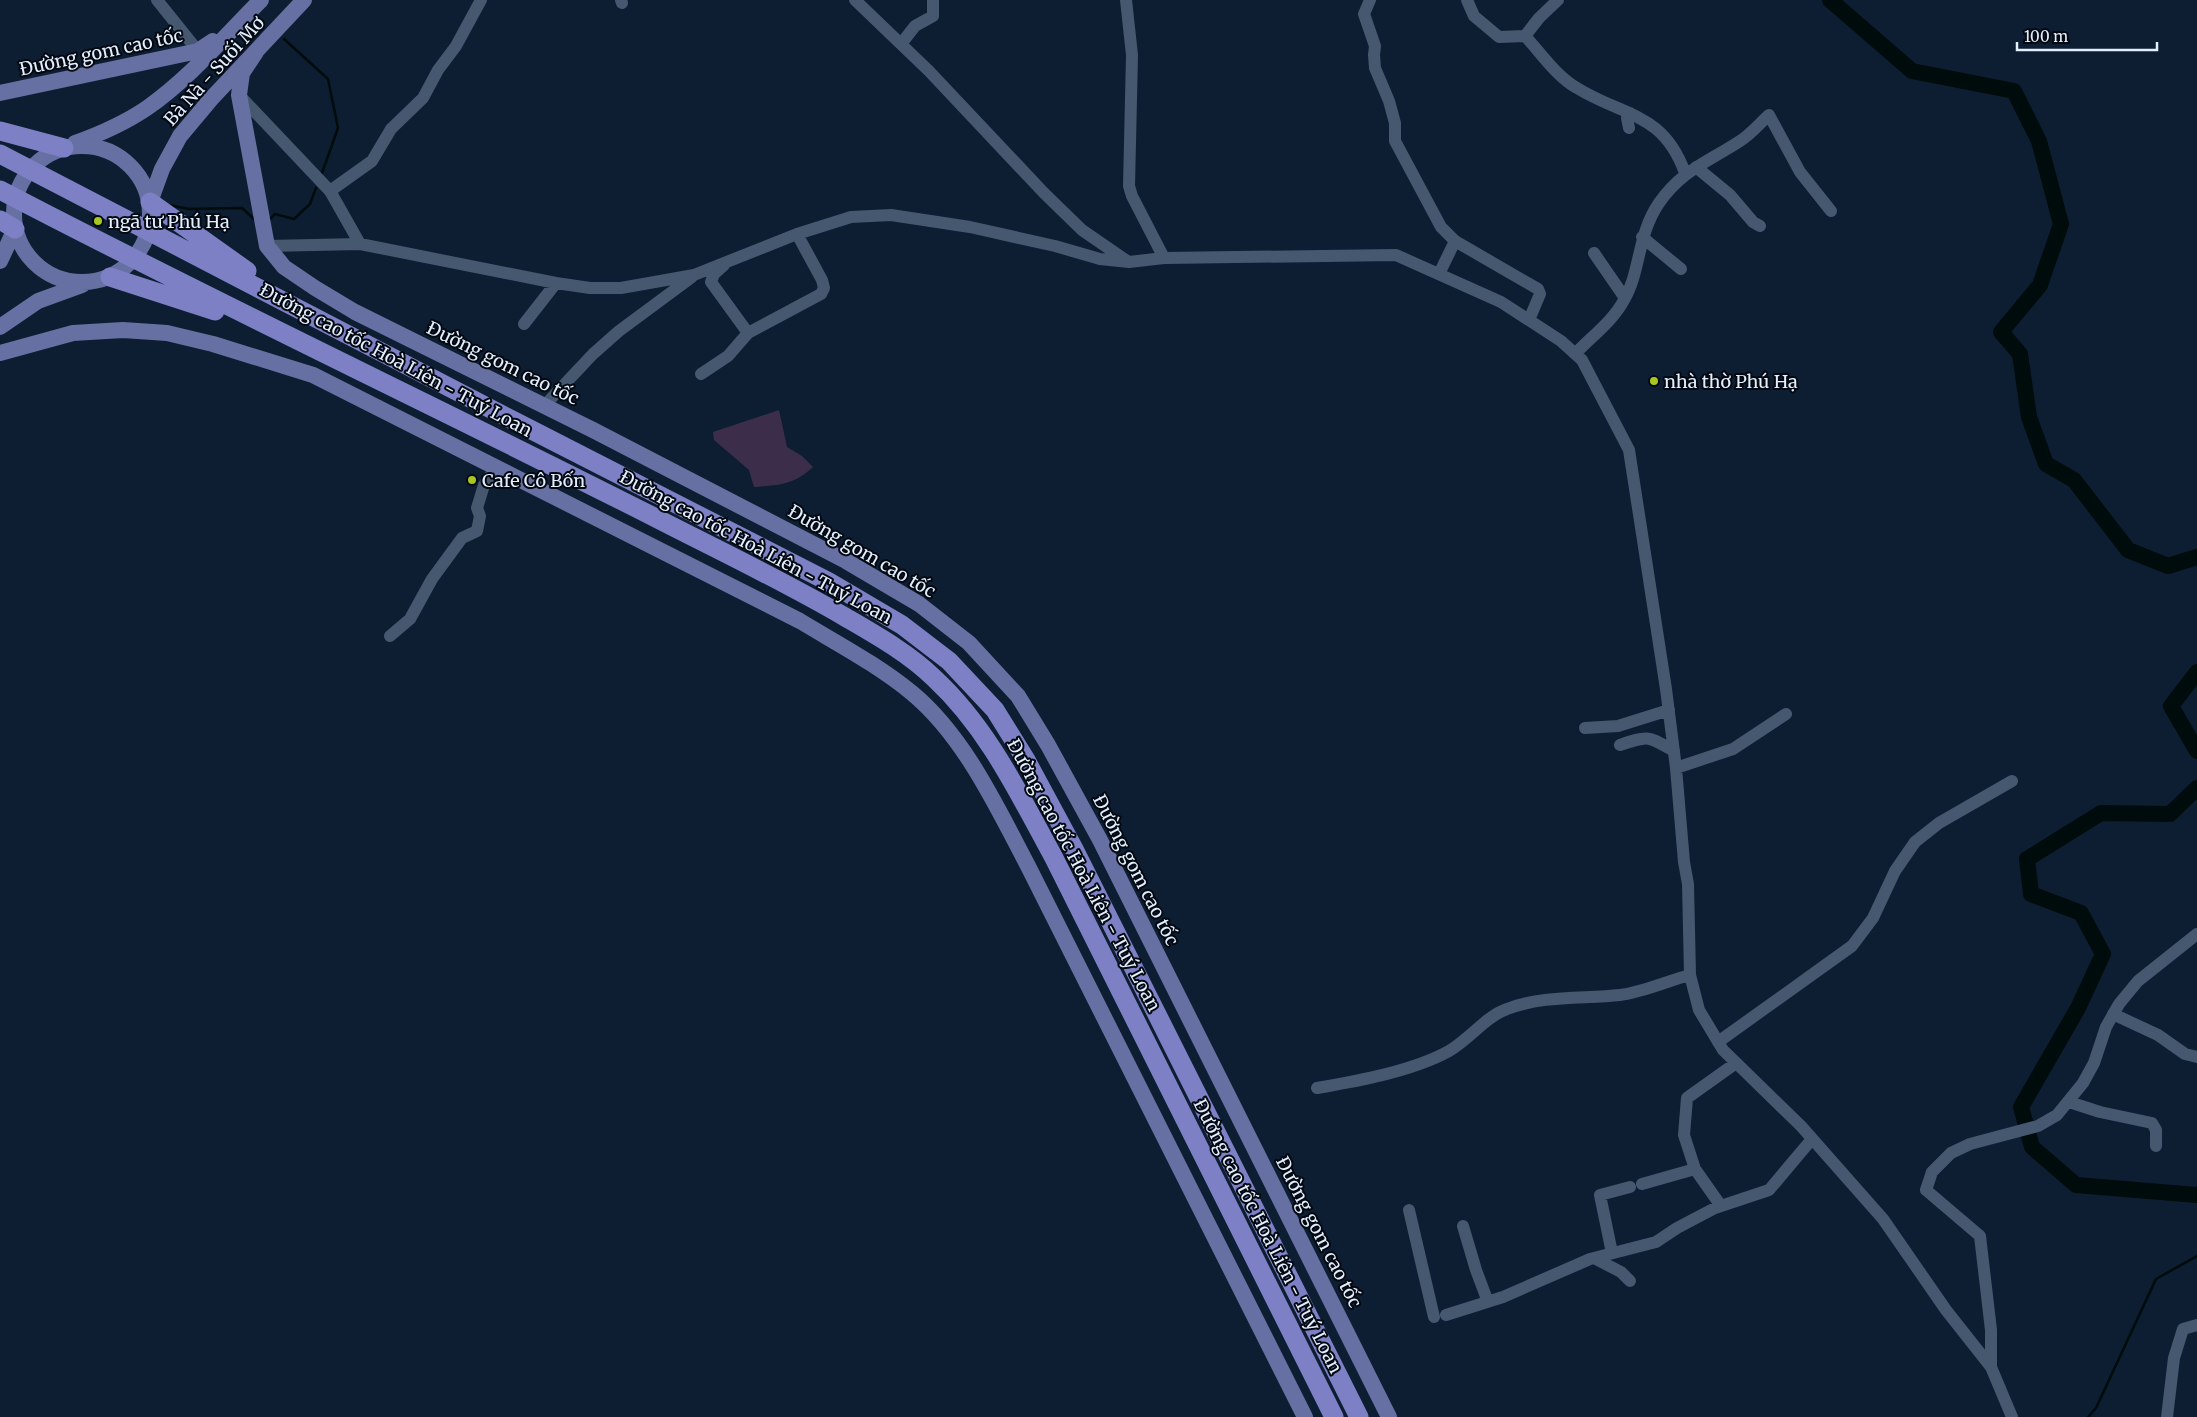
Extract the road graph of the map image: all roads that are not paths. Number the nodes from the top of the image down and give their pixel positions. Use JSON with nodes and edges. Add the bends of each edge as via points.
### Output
{"nodes":[{"id":1,"x":158,"y":0,"type":"edge"},
{"id":2,"x":261,"y":0,"type":"edge"},
{"id":3,"x":304,"y":0,"type":"edge"},
{"id":4,"x":481,"y":0,"type":"edge"},
{"id":5,"x":855,"y":0,"type":"edge"},
{"id":6,"x":933,"y":0,"type":"edge"},
{"id":7,"x":1126,"y":0,"type":"edge"},
{"id":8,"x":1370,"y":0,"type":"edge"},
{"id":9,"x":1466,"y":0,"type":"edge"},
{"id":10,"x":1558,"y":0,"type":"edge"},
{"id":11,"x":234,"y":28,"type":"junction"},
{"id":12,"x":1525,"y":36,"type":"junction"},
{"id":13,"x":901,"y":44,"type":"junction"},
{"id":14,"x":198,"y":51,"type":"junction"},
{"id":15,"x":256,"y":52,"type":"junction"},
{"id":16,"x":0,"y":93,"type":"edge"},
{"id":17,"x":239,"y":95,"type":"junction"},
{"id":18,"x":1630,"y":113,"type":"junction"},
{"id":19,"x":1628,"y":128,"type":"dead end"},
{"id":20,"x":0,"y":131,"type":"edge"},
{"id":21,"x":64,"y":148,"type":"junction"},
{"id":22,"x":6,"y":156,"type":"edge"},
{"id":23,"x":1691,"y":170,"type":"junction"},
{"id":24,"x":0,"y":190,"type":"edge"},
{"id":25,"x":330,"y":191,"type":"junction"},
{"id":26,"x":150,"y":202,"type":"junction"},
{"id":27,"x":1831,"y":212,"type":"dead end"},
{"id":28,"x":8,"y":224,"type":"edge"},
{"id":29,"x":1760,"y":226,"type":"dead end"},
{"id":30,"x":1082,"y":230,"type":"junction"},
{"id":31,"x":797,"y":234,"type":"junction"},
{"id":32,"x":1642,"y":237,"type":"junction"},
{"id":33,"x":1455,"y":241,"type":"junction"},
{"id":34,"x":360,"y":244,"type":"junction"},
{"id":35,"x":267,"y":246,"type":"junction"},
{"id":36,"x":1074,"y":252,"type":"junction"},
{"id":37,"x":1594,"y":253,"type":"dead end"},
{"id":38,"x":1164,"y":258,"type":"junction"},
{"id":39,"x":730,"y":260,"type":"junction"},
{"id":40,"x":0,"y":261,"type":"edge"},
{"id":41,"x":1129,"y":262,"type":"junction"},
{"id":42,"x":1681,"y":269,"type":"dead end"},
{"id":43,"x":1439,"y":274,"type":"junction"},
{"id":44,"x":694,"y":275,"type":"junction"},
{"id":45,"x":110,"y":277,"type":"junction"},
{"id":46,"x":87,"y":283,"type":"junction"},
{"id":47,"x":556,"y":283,"type":"junction"},
{"id":48,"x":1626,"y":298,"type":"junction"},
{"id":49,"x":1529,"y":320,"type":"junction"},
{"id":50,"x":524,"y":324,"type":"dead end"},
{"id":51,"x":0,"y":327,"type":"edge"},
{"id":52,"x":748,"y":333,"type":"junction"},
{"id":53,"x":0,"y":353,"type":"edge"},
{"id":54,"x":1575,"y":354,"type":"junction"},
{"id":55,"x":701,"y":374,"type":"dead end"},
{"id":56,"x":544,"y":406,"type":"junction"},
{"id":57,"x":516,"y":422,"type":"junction"},
{"id":58,"x":496,"y":467,"type":"junction"},
{"id":59,"x":572,"y":476,"type":"junction"},
{"id":60,"x":390,"y":636,"type":"dead end"},
{"id":61,"x":1669,"y":710,"type":"junction"},
{"id":62,"x":1786,"y":714,"type":"dead end"},
{"id":63,"x":1585,"y":728,"type":"dead end"},
{"id":64,"x":1620,"y":745,"type":"dead end"},
{"id":65,"x":1674,"y":751,"type":"junction"},
{"id":66,"x":1676,"y":768,"type":"junction"},
{"id":67,"x":2012,"y":781,"type":"dead end"},
{"id":68,"x":2197,"y":934,"type":"edge"},
{"id":69,"x":1690,"y":975,"type":"junction"},
{"id":70,"x":2114,"y":1014,"type":"junction"},
{"id":71,"x":1718,"y":1042,"type":"junction"},
{"id":72,"x":2197,"y":1057,"type":"edge"},
{"id":73,"x":1736,"y":1063,"type":"junction"},
{"id":74,"x":1317,"y":1088,"type":"dead end"},
{"id":75,"x":2069,"y":1102,"type":"junction"},
{"id":76,"x":1812,"y":1139,"type":"junction"},
{"id":77,"x":2156,"y":1146,"type":"dead end"},
{"id":78,"x":1695,"y":1168,"type":"junction"},
{"id":79,"x":1721,"y":1206,"type":"junction"},
{"id":80,"x":1409,"y":1210,"type":"dead end"},
{"id":81,"x":1463,"y":1226,"type":"dead end"},
{"id":82,"x":1612,"y":1252,"type":"junction"},
{"id":83,"x":1594,"y":1258,"type":"junction"},
{"id":84,"x":1630,"y":1281,"type":"dead end"},
{"id":85,"x":1488,"y":1302,"type":"junction"},
{"id":86,"x":2197,"y":1325,"type":"edge"},
{"id":87,"x":1991,"y":1367,"type":"junction"},
{"id":88,"x":1305,"y":1417,"type":"edge"},
{"id":89,"x":1334,"y":1417,"type":"edge"},
{"id":90,"x":1359,"y":1417,"type":"edge"},
{"id":91,"x":1389,"y":1417,"type":"edge"},
{"id":92,"x":2012,"y":1417,"type":"edge"},
{"id":93,"x":2167,"y":1417,"type":"edge"}],
"edges":[{"from":1,"to":14,"type":"street"},
{"from":2,"to":11,"type":"main road","name":"Bà Nà - Suối Mơ"},
{"from":3,"to":15,"type":"main road","name":"Bà Nà - Suối Mơ"},
{"from":4,"to":25,"type":"street","via":[[423,98],[391,129],[372,161]]},
{"from":5,"to":13,"type":"street"},
{"from":6,"to":13,"type":"street","via":[[933,16],[915,26]]},
{"from":7,"to":38,"type":"street","via":[[1132,55],[1129,186]]},
{"from":8,"to":33,"type":"street","via":[[1364,14],[1375,46],[1375,68],[1395,123],[1395,141],[1441,227]]},
{"from":9,"to":12,"type":"street","via":[[1474,16],[1500,37]]},
{"from":10,"to":12,"type":"street"},
{"from":11,"to":14,"type":"main road","name":"Đường gom cao tốc"},
{"from":11,"to":21,"type":"main road","name":"Bà Nà - Suối Mơ","via":[[188,75],[147,108],[103,133]]},
{"from":12,"to":18,"type":"street","via":[[1576,88]]},
{"from":13,"to":30,"type":"street"},
{"from":14,"to":16,"type":"main road","name":"Đường gom cao tốc"},
{"from":15,"to":17,"type":"main road","name":"Đường gom cao tốc","via":[[242,73]]},
{"from":15,"to":26,"type":"main road","name":"Bà Nà - Suối Mơ","via":[[180,136]]},
{"from":17,"to":25,"type":"street"},
{"from":17,"to":35,"type":"main road","name":"Đường gom cao tốc"},
{"from":18,"to":19,"type":"street"},
{"from":18,"to":23,"type":"street","via":[[1647,122],[1670,142]]},
{"from":20,"to":21,"type":"highway"},
{"from":21,"to":26,"type":"main road","via":[[87,146],[109,151],[128,163],[142,180]]},
{"from":21,"to":28,"type":"main road","via":[[44,157],[27,172],[16,192]]},
{"from":22,"to":57,"type":"highway","name":"Đường cao tốc Hoà Liên - Tuý Loan"},
{"from":23,"to":27,"type":"street","via":[[1742,140],[1768,115],[1800,172]]},
{"from":23,"to":29,"type":"street","via":[[1730,196]]},
{"from":23,"to":32,"type":"street","via":[[1660,201]]},
{"from":24,"to":59,"type":"highway","name":"Đường cao tốc Hoà Liên - Tuý Loan","via":[[146,266]]},
{"from":25,"to":34,"type":"street"},
{"from":26,"to":45,"type":"main road","via":[[150,225],[143,246],[129,264]]},
{"from":26,"to":57,"type":"highway","via":[[251,274]]},
{"from":28,"to":40,"type":"main road"},
{"from":28,"to":46,"type":"main road","via":[[27,256],[44,272],[64,281]]},
{"from":30,"to":36,"type":"street","via":[[1087,247]]},
{"from":30,"to":41,"type":"street"},
{"from":31,"to":36,"type":"street","via":[[851,217],[891,215],[970,227]]},
{"from":31,"to":39,"type":"street"},
{"from":31,"to":52,"type":"street","via":[[824,288],[821,294],[803,306]]},
{"from":32,"to":42,"type":"street"},
{"from":32,"to":48,"type":"street"},
{"from":33,"to":43,"type":"street"},
{"from":33,"to":49,"type":"street","via":[[1538,289],[1540,294]]},
{"from":34,"to":35,"type":"street"},
{"from":34,"to":47,"type":"street"},
{"from":35,"to":56,"type":"main road","name":"Đường gom cao tốc","via":[[284,266],[355,312]]},
{"from":36,"to":41,"type":"street"},
{"from":37,"to":48,"type":"street"},
{"from":38,"to":41,"type":"street"},
{"from":38,"to":43,"type":"street","via":[[1396,255]]},
{"from":39,"to":44,"type":"street"},
{"from":39,"to":52,"type":"street","via":[[714,274],[711,282]]},
{"from":43,"to":49,"type":"street","via":[[1501,302]]},
{"from":44,"to":47,"type":"street","via":[[621,288]]},
{"from":44,"to":56,"type":"street","via":[[619,331]]},
{"from":45,"to":46,"type":"main road"},
{"from":45,"to":59,"type":"highway","via":[[212,310]]},
{"from":46,"to":51,"type":"main road","via":[[38,301]]},
{"from":47,"to":50,"type":"street"},
{"from":48,"to":54,"type":"street"},
{"from":49,"to":54,"type":"street"},
{"from":52,"to":55,"type":"street","via":[[728,356]]},
{"from":53,"to":58,"type":"main road","via":[[73,333],[123,330],[167,333],[313,375]]},
{"from":54,"to":61,"type":"street","via":[[1582,360],[1602,395],[1629,450]]},
{"from":56,"to":91,"type":"main road","name":"Đường gom cao tốc","via":[[846,561],[919,604],[969,643],[1018,696],[1100,840]]},
{"from":57,"to":90,"type":"highway","name":"Đường cao tốc Hoà Liên - Tuý Loan","via":[[829,582],[902,625],[949,662],[995,710],[1074,849]]},
{"from":58,"to":60,"type":"street","via":[[484,485],[477,508],[480,516],[477,531],[462,538],[410,619]]},
{"from":58,"to":88,"type":"main road","via":[[800,621],[875,665],[914,694],[956,739],[984,783],[1028,866]]},
{"from":59,"to":89,"type":"highway","name":"Đường cao tốc Hoà Liên - Tuý Loan","via":[[818,601],[890,643],[934,678],[978,725],[1054,858]]},
{"from":61,"to":63,"type":"street","via":[[1618,726]]},
{"from":61,"to":65,"type":"street"},
{"from":62,"to":66,"type":"street","via":[[1733,749]]},
{"from":64,"to":65,"type":"street","via":[[1646,737]]},
{"from":65,"to":66,"type":"street"},
{"from":66,"to":69,"type":"street","via":[[1688,884]]},
{"from":67,"to":71,"type":"street","via":[[1915,842],[1896,871],[1874,918],[1856,942]]},
{"from":68,"to":70,"type":"street","via":[[2138,981]]},
{"from":69,"to":71,"type":"street","via":[[1699,1010]]},
{"from":69,"to":74,"type":"street","via":[[1627,994],[1550,1000],[1509,1008],[1438,1056],[1364,1080]]},
{"from":70,"to":72,"type":"street","via":[[2158,1035],[2185,1054]]},
{"from":70,"to":75,"type":"street","via":[[2094,1063]]},
{"from":71,"to":73,"type":"street"},
{"from":73,"to":76,"type":"street"},
{"from":73,"to":78,"type":"street","via":[[1687,1098],[1684,1135]]},
{"from":75,"to":77,"type":"street","via":[[2152,1123],[2156,1130]]},
{"from":75,"to":87,"type":"street","via":[[2038,1126],[1970,1144],[1951,1153],[1932,1172],[1926,1190],[1980,1236],[1992,1330]]},
{"from":76,"to":79,"type":"street","via":[[1769,1190]]},
{"from":76,"to":87,"type":"street","via":[[1882,1219]]},
{"from":78,"to":79,"type":"street"},
{"from":78,"to":82,"type":"street","via":[[1600,1195]]},
{"from":79,"to":82,"type":"street","via":[[1656,1242]]},
{"from":80,"to":85,"type":"street","via":[[1440,1316]]},
{"from":81,"to":85,"type":"street"},
{"from":82,"to":83,"type":"street"},
{"from":83,"to":84,"type":"street","via":[[1621,1272]]},
{"from":83,"to":85,"type":"street"},
{"from":86,"to":93,"type":"street","via":[[2183,1329],[2174,1358]]},
{"from":87,"to":92,"type":"street"}]}
